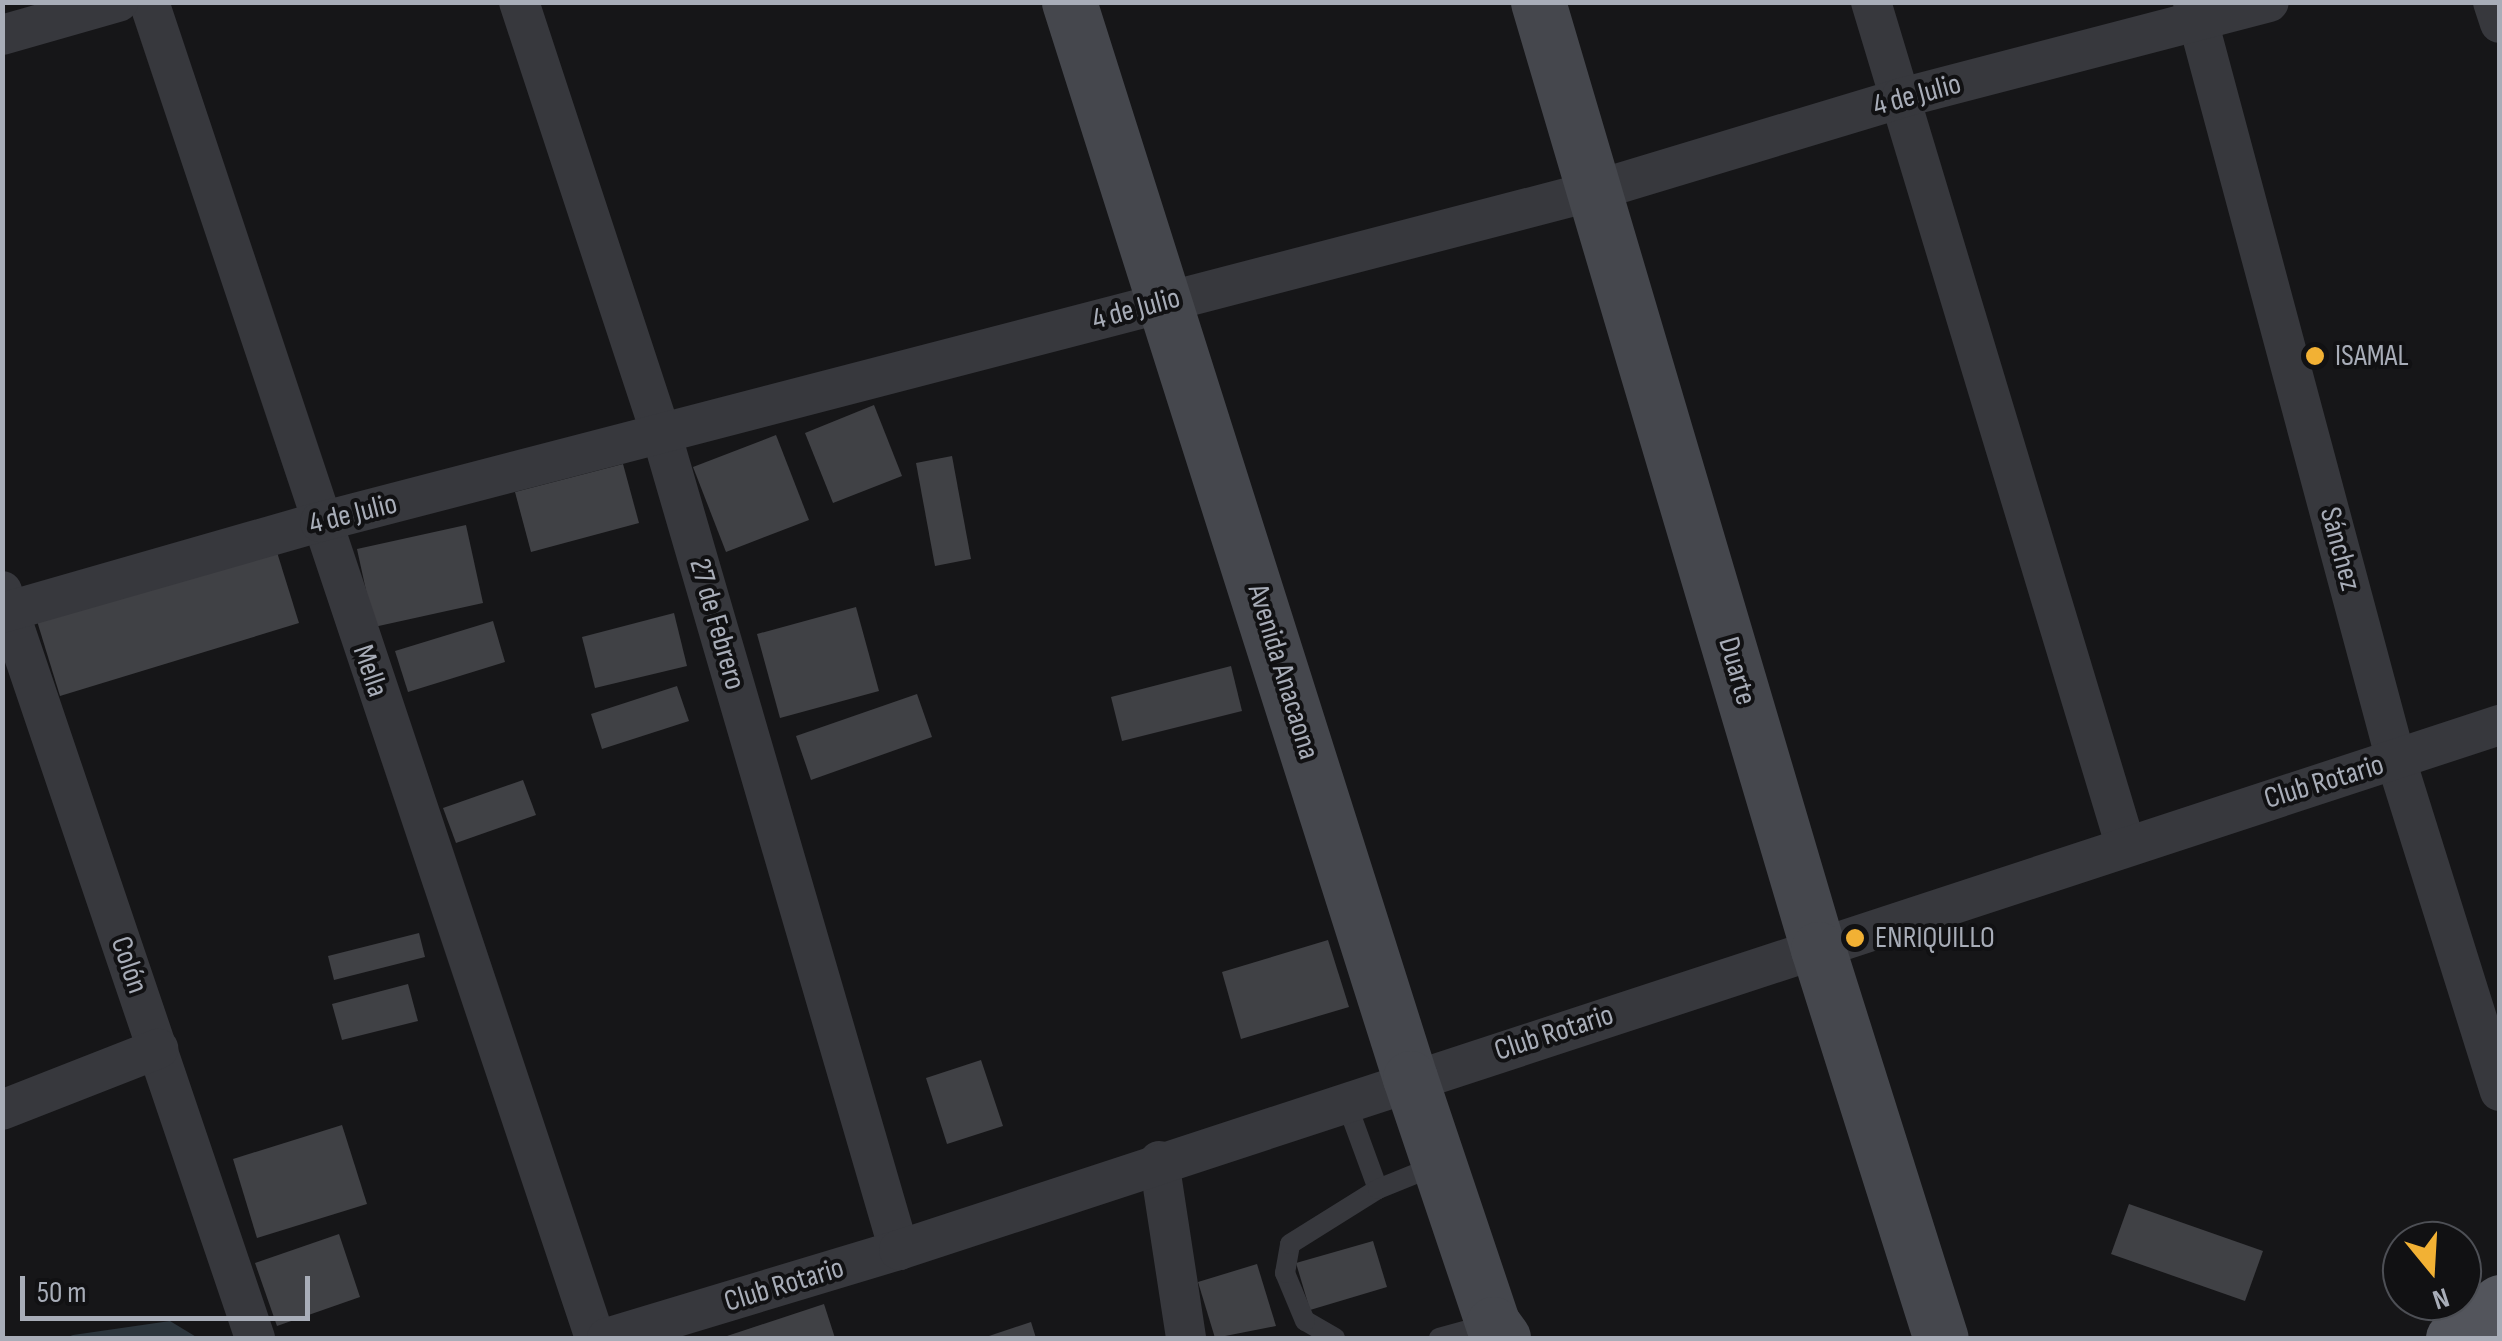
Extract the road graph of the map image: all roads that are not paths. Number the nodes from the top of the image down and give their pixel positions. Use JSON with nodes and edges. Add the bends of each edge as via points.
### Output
{"nodes":[{"id":1,"x":118,"y":2,"type":"edge"},
{"id":2,"x":149,"y":2,"type":"edge"},
{"id":3,"x":519,"y":2,"type":"edge"},
{"id":4,"x":1069,"y":2,"type":"edge"},
{"id":5,"x":1538,"y":2,"type":"edge"},
{"id":6,"x":1871,"y":2,"type":"edge"},
{"id":7,"x":2269,"y":2,"type":"edge"},
{"id":8,"x":2493,"y":2,"type":"edge"},
{"id":9,"x":2196,"y":12,"type":"edge"},
{"id":10,"x":2500,"y":23,"type":"edge"},
{"id":11,"x":2,"y":35,"type":"edge"},
{"id":12,"x":1902,"y":98,"type":"junction"},
{"id":13,"x":1597,"y":190,"type":"junction"},
{"id":14,"x":1166,"y":300,"type":"junction"},
{"id":15,"x":662,"y":436,"type":"junction"},
{"id":16,"x":320,"y":522,"type":"junction"},
{"id":17,"x":5,"y":605,"type":"edge"},
{"id":18,"x":2500,"y":725,"type":"edge"},
{"id":19,"x":2396,"y":760,"type":"junction"},
{"id":20,"x":2125,"y":844,"type":"junction"},
{"id":21,"x":1818,"y":949,"type":"junction"},
{"id":22,"x":158,"y":1049,"type":"junction"},
{"id":23,"x":1410,"y":1078,"type":"junction"},
{"id":24,"x":2500,"y":1091,"type":"edge"},
{"id":25,"x":1344,"y":1100,"type":"junction"},
{"id":26,"x":2,"y":1110,"type":"edge"},
{"id":27,"x":1158,"y":1161,"type":"junction"},
{"id":28,"x":1439,"y":1164,"type":"junction"},
{"id":29,"x":1378,"y":1189,"type":"junction"},
{"id":30,"x":899,"y":1250,"type":"junction"},
{"id":31,"x":2500,"y":1302,"type":"edge"},
{"id":32,"x":1498,"y":1331,"type":"edge"},
{"id":33,"x":255,"y":1338,"type":"edge"},
{"id":34,"x":595,"y":1338,"type":"edge"},
{"id":35,"x":607,"y":1338,"type":"edge"},
{"id":36,"x":1186,"y":1338,"type":"edge"},
{"id":37,"x":1335,"y":1338,"type":"edge"},
{"id":38,"x":1440,"y":1338,"type":"edge"},
{"id":39,"x":1941,"y":1338,"type":"edge"},
{"id":40,"x":2453,"y":1338,"type":"edge"}],
"edges":[{"from":1,"to":11,"type":"street"},
{"from":2,"to":16,"type":"street","name":"Mella"},
{"from":3,"to":15,"type":"street","name":"27 de Febrero"},
{"from":4,"to":14,"type":"main road","name":"Avenida Anacaona"},
{"from":5,"to":13,"type":"main road","name":"Duarte"},
{"from":6,"to":12,"type":"street"},
{"from":7,"to":9,"type":"street","name":"4 de Julio"},
{"from":8,"to":10,"type":"street"},
{"from":9,"to":12,"type":"street","name":"4 de Julio"},
{"from":9,"to":19,"type":"street","name":"Sánchez"},
{"from":12,"to":13,"type":"street","name":"4 de Julio"},
{"from":12,"to":20,"type":"street"},
{"from":13,"to":14,"type":"street","name":"4 de Julio"},
{"from":13,"to":21,"type":"main road","name":"Duarte"},
{"from":14,"to":15,"type":"street","name":"4 de Julio"},
{"from":14,"to":23,"type":"main road","name":"Avenida Anacaona"},
{"from":15,"to":16,"type":"street","name":"4 de Julio"},
{"from":15,"to":30,"type":"street","name":"27 de Febrero"},
{"from":16,"to":17,"type":"street","name":"4 de Julio"},
{"from":16,"to":34,"type":"street","name":"Mella"},
{"from":17,"to":22,"type":"street","name":"Colón"},
{"from":18,"to":19,"type":"street","name":"Club Rotario"},
{"from":19,"to":20,"type":"street","name":"Club Rotario"},
{"from":19,"to":24,"type":"street","name":"Sánchez"},
{"from":20,"to":21,"type":"street","name":"Club Rotario"},
{"from":21,"to":23,"type":"street","name":"Club Rotario"},
{"from":21,"to":39,"type":"main road","name":"Duarte"},
{"from":22,"to":26,"type":"street"},
{"from":22,"to":33,"type":"street","name":"Colón"},
{"from":23,"to":25,"type":"street","name":"Club Rotario"},
{"from":23,"to":28,"type":"main road","name":"Avenida Anacaona"},
{"from":25,"to":27,"type":"street","name":"Club Rotario"},
{"from":25,"to":29,"type":"lane"},
{"from":27,"to":30,"type":"street","name":"Club Rotario"},
{"from":27,"to":36,"type":"street"},
{"from":28,"to":29,"type":"lane"},
{"from":28,"to":32,"type":"main road","name":"Avenida Anacaona"},
{"from":29,"to":37,"type":"lane","via":[[1290,1244],[1286,1273],[1305,1321]]},
{"from":30,"to":35,"type":"street","name":"Club Rotario"},
{"from":31,"to":40,"type":"main road"},
{"from":32,"to":38,"type":"lane"}]}
